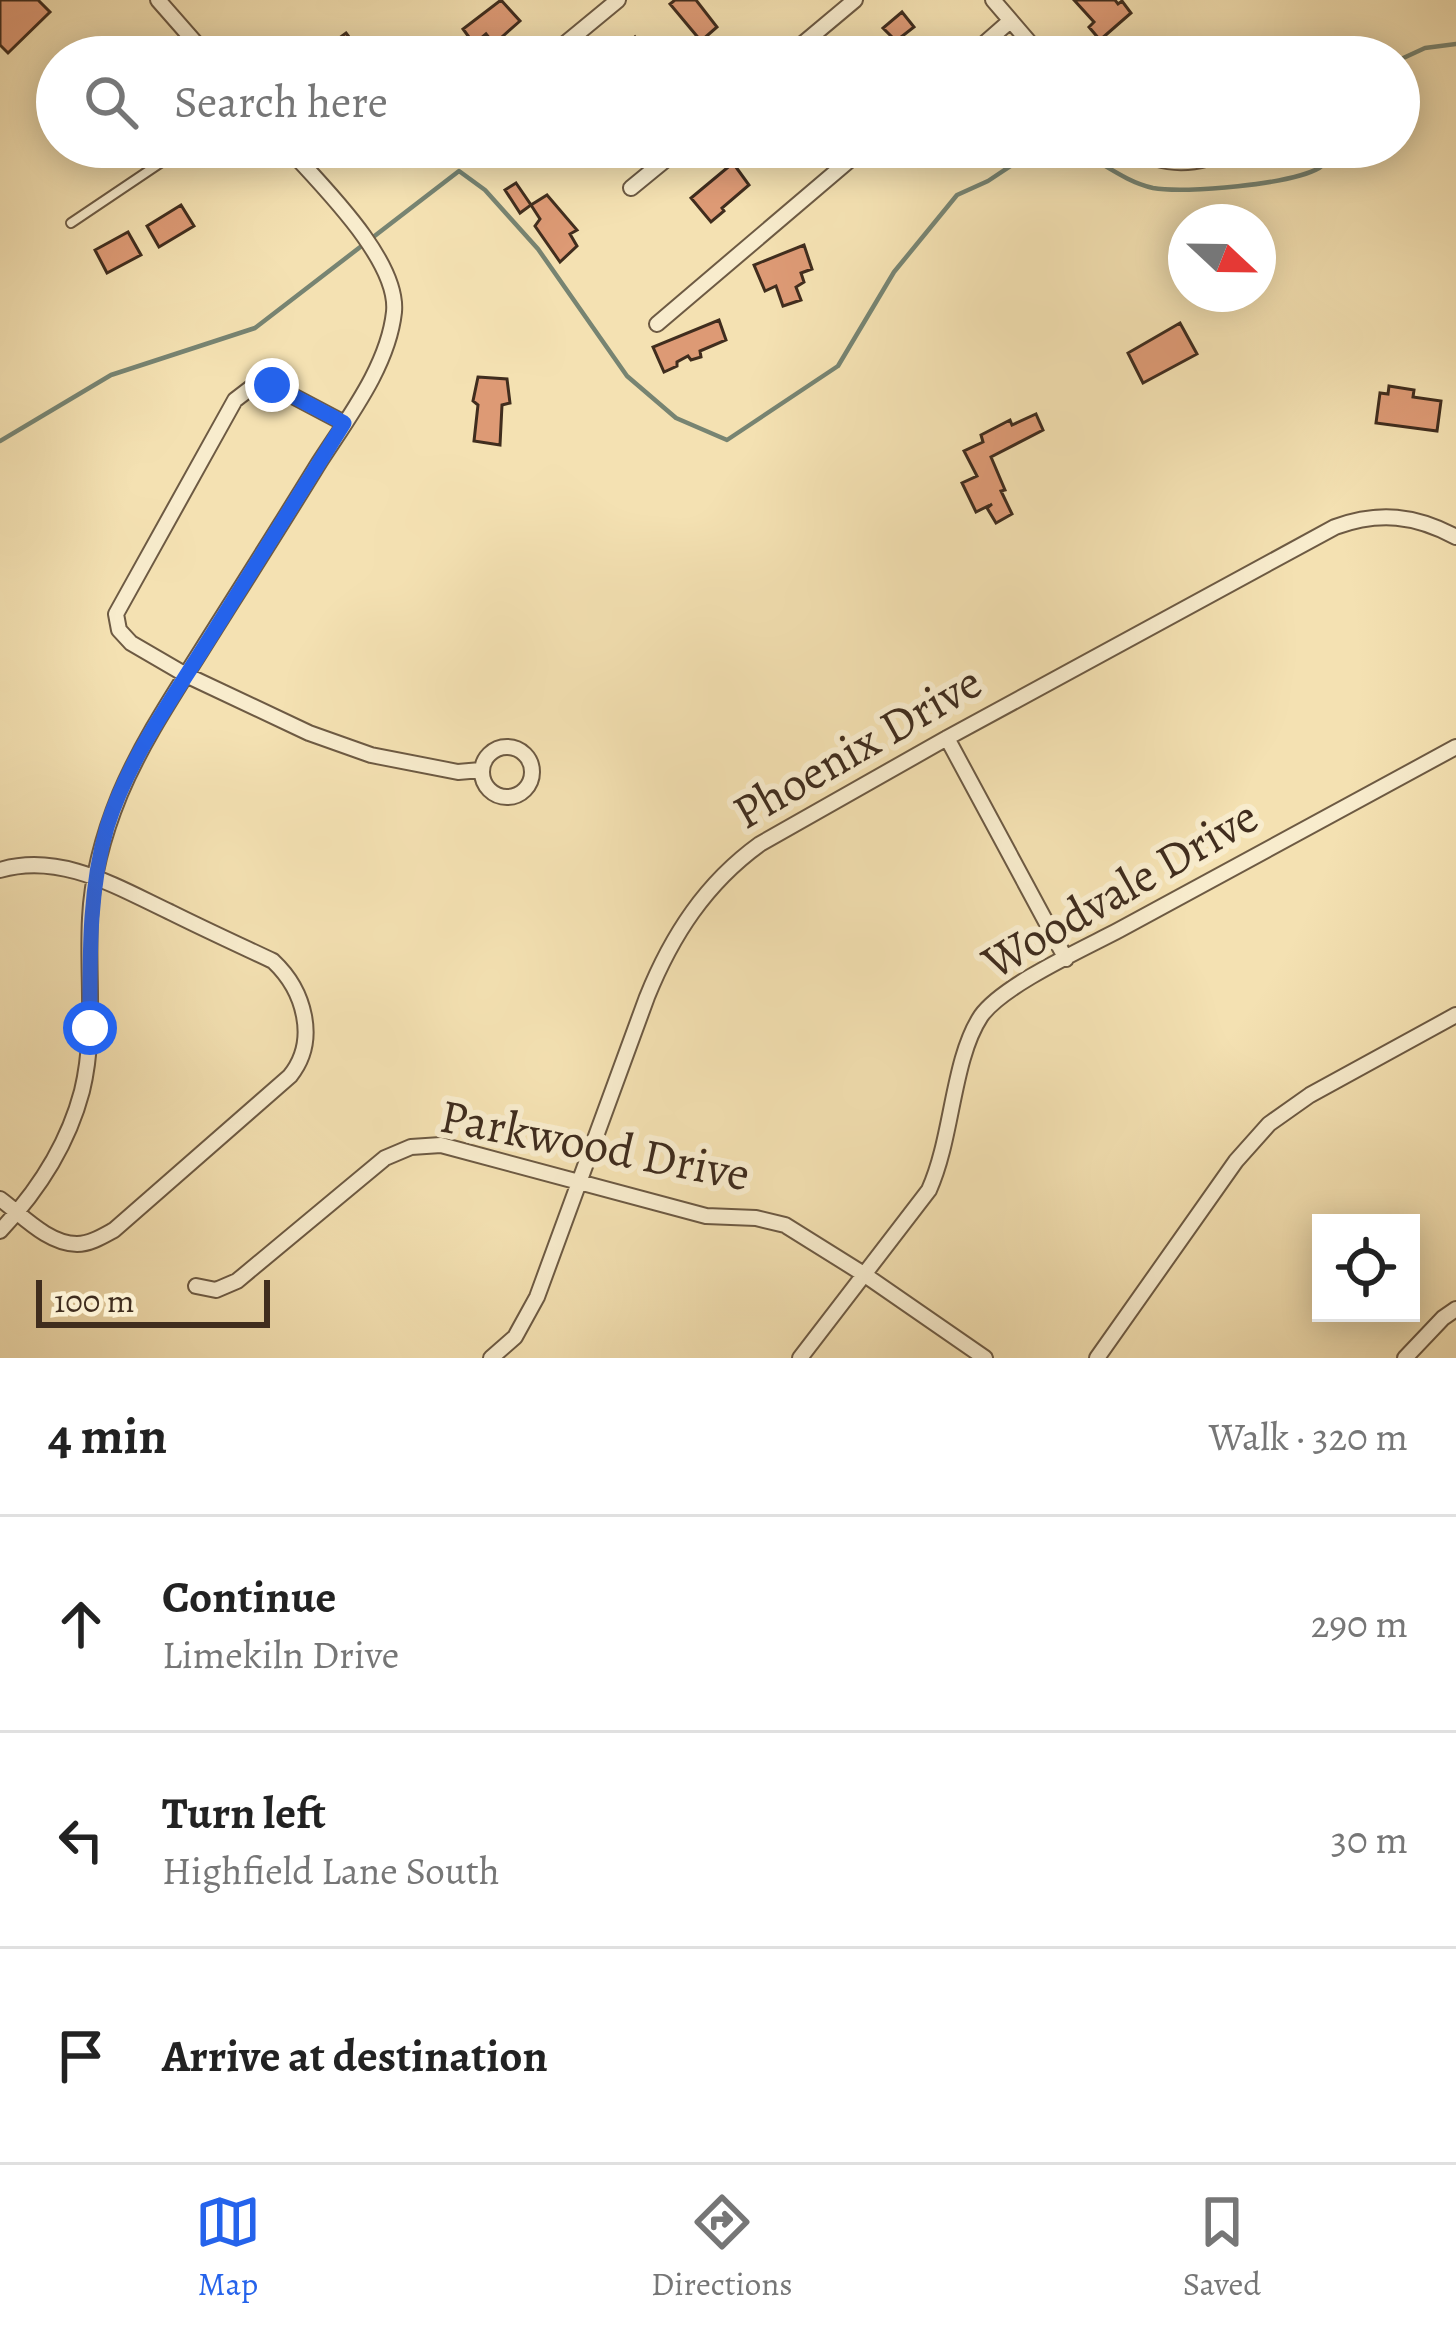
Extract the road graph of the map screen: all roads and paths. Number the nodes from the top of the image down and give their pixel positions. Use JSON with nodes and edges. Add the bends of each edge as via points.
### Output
{"nodes":[{"id":1,"x":158,"y":0,"type":"edge"},
{"id":2,"x":618,"y":0,"type":"edge"},
{"id":3,"x":855,"y":0,"type":"edge"},
{"id":4,"x":993,"y":0,"type":"edge"},
{"id":5,"x":1010,"y":21,"type":"junction"},
{"id":6,"x":190,"y":36,"type":"edge"},
{"id":7,"x":574,"y":36,"type":"edge"},
{"id":8,"x":812,"y":36,"type":"edge"},
{"id":9,"x":993,"y":36,"type":"edge"},
{"id":10,"x":1023,"y":36,"type":"edge"},
{"id":11,"x":153,"y":168,"type":"edge"},
{"id":12,"x":305,"y":168,"type":"edge"},
{"id":13,"x":655,"y":168,"type":"edge"},
{"id":14,"x":840,"y":168,"type":"edge"},
{"id":15,"x":631,"y":188,"type":"dead end"},
{"id":16,"x":71,"y":223,"type":"dead end"},
{"id":17,"x":657,"y":324,"type":"dead end"},
{"id":18,"x":344,"y":423,"type":"junction"},
{"id":19,"x":1456,"y":537,"type":"edge"},
{"id":20,"x":187,"y":675,"type":"junction"},
{"id":21,"x":946,"y":738,"type":"junction"},
{"id":22,"x":1456,"y":747,"type":"edge"},
{"id":23,"x":482,"y":770,"type":"dead end"},
{"id":24,"x":0,"y":870,"type":"edge"},
{"id":25,"x":95,"y":877,"type":"junction"},
{"id":26,"x":1066,"y":959,"type":"junction"},
{"id":27,"x":1456,"y":1016,"type":"edge"},
{"id":28,"x":579,"y":1183,"type":"junction"},
{"id":29,"x":0,"y":1199,"type":"edge"},
{"id":30,"x":18,"y":1212,"type":"junction"},
{"id":31,"x":0,"y":1231,"type":"edge"},
{"id":32,"x":865,"y":1275,"type":"junction"},
{"id":33,"x":196,"y":1286,"type":"dead end"},
{"id":34,"x":1456,"y":1309,"type":"edge"},
{"id":35,"x":491,"y":1358,"type":"edge"},
{"id":36,"x":800,"y":1358,"type":"edge"},
{"id":37,"x":985,"y":1358,"type":"edge"},
{"id":38,"x":1097,"y":1358,"type":"edge"},
{"id":39,"x":1405,"y":1358,"type":"edge"}],
"edges":[{"from":1,"to":6,"type":"street"},
{"from":2,"to":7,"type":"street"},
{"from":3,"to":8,"type":"street"},
{"from":4,"to":5,"type":"street"},
{"from":5,"to":9,"type":"street"},
{"from":5,"to":10,"type":"street"},
{"from":11,"to":16,"type":"lane"},
{"from":12,"to":18,"type":"street","via":[[371,244],[395,303],[391,334]]},
{"from":13,"to":15,"type":"street"},
{"from":14,"to":17,"type":"street"},
{"from":18,"to":20,"type":"street"},
{"from":18,"to":20,"type":"street","via":[[272,385],[236,400],[116,614],[131,643]]},
{"from":19,"to":21,"type":"street","name":"Phoenix Drive","via":[[1400,516],[1335,527]]},
{"from":20,"to":23,"type":"street","via":[[371,755]]},
{"from":20,"to":25,"type":"street","via":[[122,789]]},
{"from":21,"to":26,"type":"street"},
{"from":21,"to":28,"type":"street","name":"Phoenix Drive","via":[[760,844],[707,892],[654,980]]},
{"from":22,"to":26,"type":"street","name":"Woodvale Drive"},
{"from":24,"to":25,"type":"street","via":[[40,864]]},
{"from":25,"to":30,"type":"street","via":[[82,1089],[57,1155]]},
{"from":25,"to":30,"type":"street","via":[[273,961],[304,1011],[302,1049],[290,1076],[114,1230],[68,1242]]},
{"from":26,"to":32,"type":"street","name":"Woodvale Drive","via":[[1002,994],[975,1026],[934,1180]]},
{"from":27,"to":38,"type":"street","via":[[1269,1124],[1235,1160]]},
{"from":28,"to":32,"type":"street","name":"Parkwood Drive","via":[[706,1216],[777,1222]]},
{"from":28,"to":33,"type":"street","name":"Parkwood Drive","via":[[451,1147],[411,1147],[377,1162],[237,1280],[216,1290]]},
{"from":28,"to":35,"type":"street","name":"Phoenix Drive","via":[[528,1317]]},
{"from":29,"to":30,"type":"street"},
{"from":30,"to":31,"type":"street"},
{"from":32,"to":36,"type":"street","name":"Woodvale Drive"},
{"from":32,"to":37,"type":"street","name":"Parkwood Drive"},
{"from":34,"to":39,"type":"street"}]}
